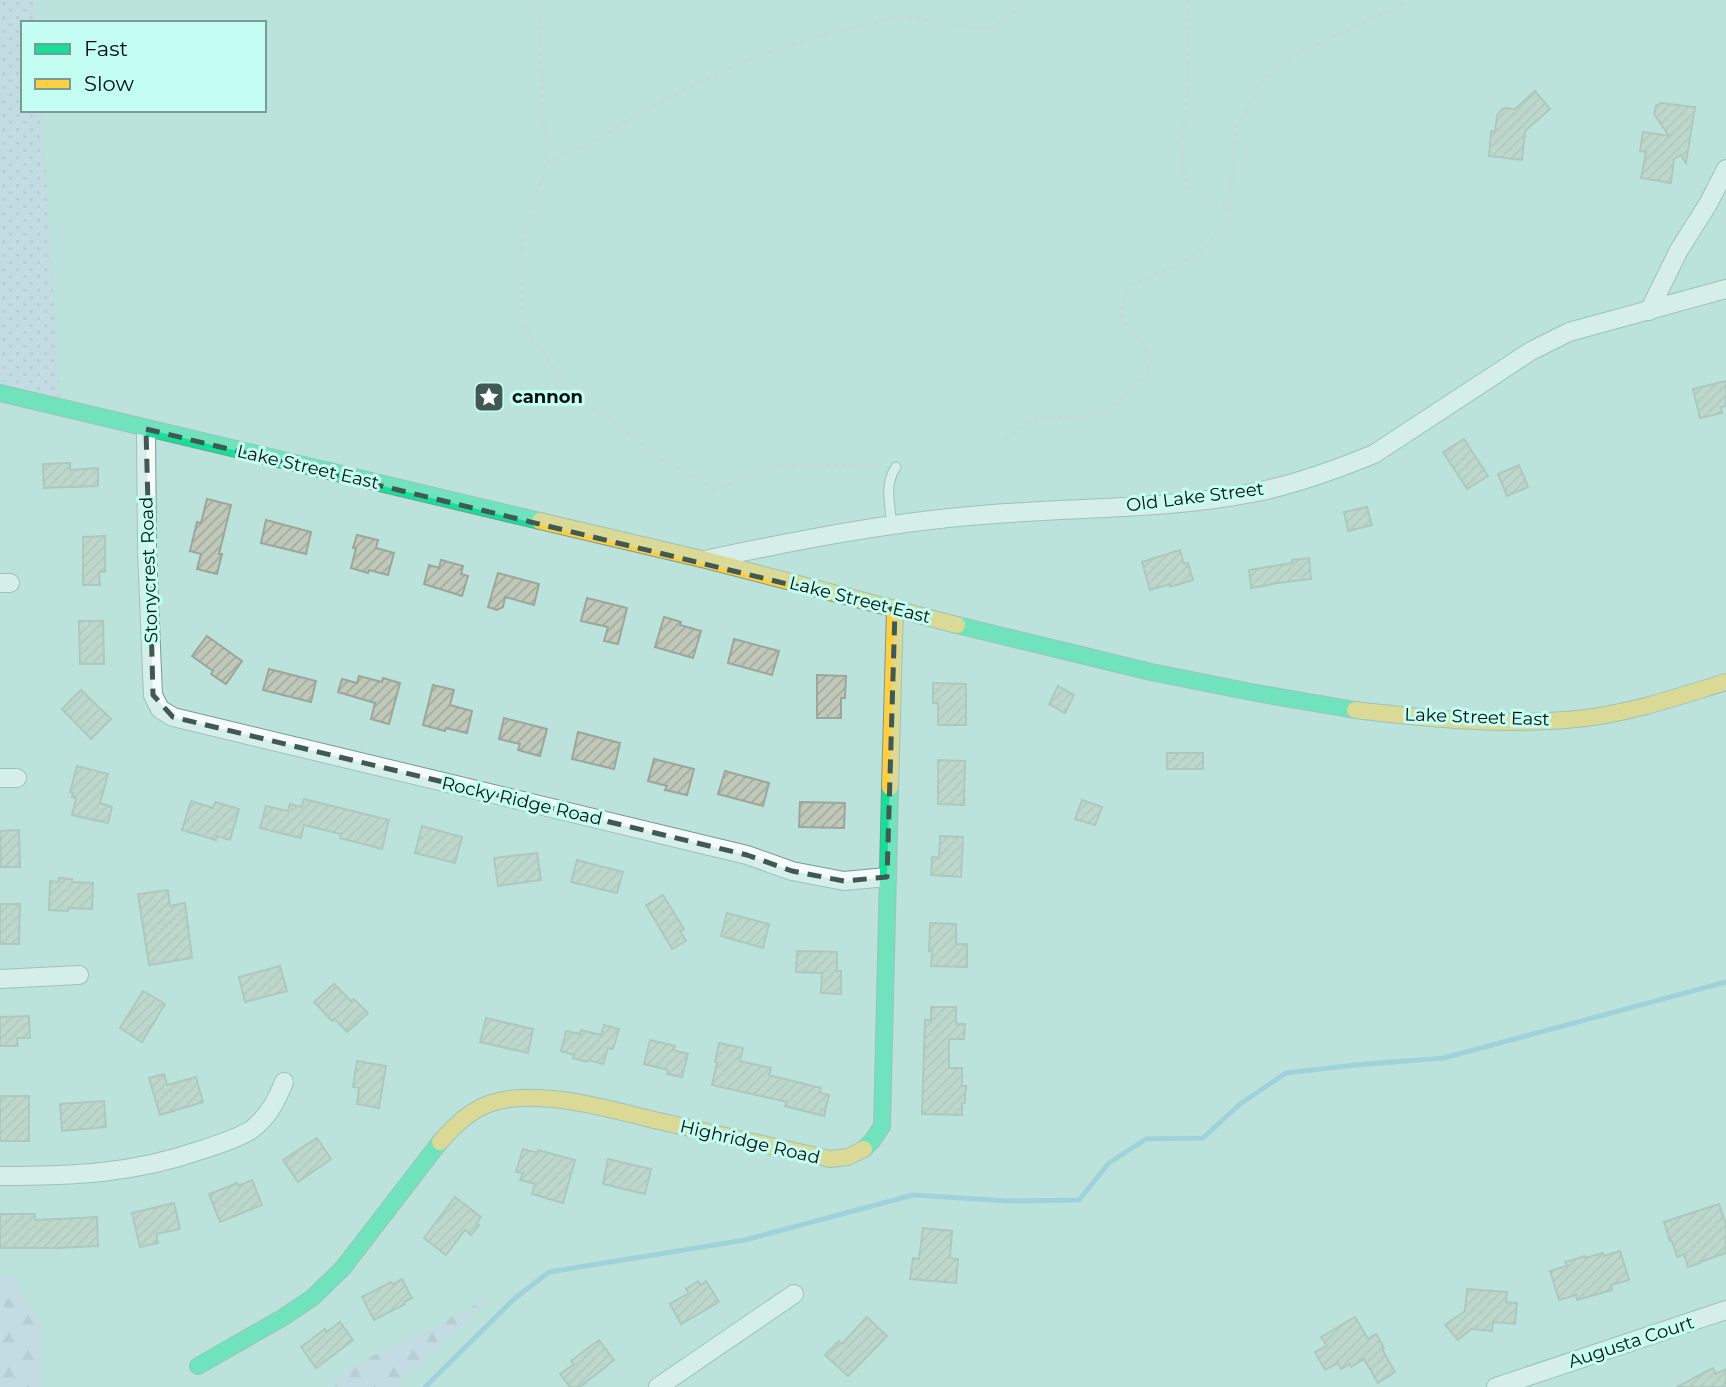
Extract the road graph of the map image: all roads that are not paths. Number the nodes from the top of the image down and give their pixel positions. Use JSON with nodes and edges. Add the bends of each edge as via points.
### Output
{"nodes":[{"id":1,"x":1726,"y":169,"type":"edge"},
{"id":2,"x":1726,"y":289,"type":"edge"},
{"id":3,"x":1649,"y":311,"type":"junction"},
{"id":4,"x":0,"y":393,"type":"edge"},
{"id":5,"x":146,"y":429,"type":"junction"},
{"id":6,"x":896,"y":467,"type":"road end"},
{"id":7,"x":892,"y":525,"type":"junction"},
{"id":8,"x":706,"y":560,"type":"junction"},
{"id":9,"x":895,"y":610,"type":"junction"},
{"id":10,"x":1726,"y":682,"type":"edge"},
{"id":11,"x":160,"y":709,"type":"joint"},
{"id":12,"x":887,"y":877,"type":"junction"},
{"id":13,"x":79,"y":975,"type":"dead end"},
{"id":14,"x":0,"y":979,"type":"edge"},
{"id":15,"x":284,"y":1082,"type":"dead end"},
{"id":16,"x":0,"y":1176,"type":"edge"},
{"id":17,"x":794,"y":1294,"type":"dead end"},
{"id":18,"x":1726,"y":1310,"type":"edge"},
{"id":19,"x":198,"y":1366,"type":"dead end"},
{"id":20,"x":658,"y":1387,"type":"edge"},
{"id":21,"x":1496,"y":1387,"type":"edge"}],
"edges":[{"from":1,"to":3,"type":"street"},
{"from":2,"to":3,"type":"street","name":"Old Lake Street"},
{"from":3,"to":7,"type":"street","name":"Old Lake Street","via":[[1550,341],[1374,454],[1312,477],[1206,499]]},
{"from":4,"to":5,"type":"main road","name":"Lake Street East"},
{"from":5,"to":8,"type":"main road","name":"Lake Street East"},
{"from":5,"to":11,"type":"street","name":"Stonycrest Road","via":[[153,695]]},
{"from":6,"to":7,"type":"lane","via":[[888,482]]},
{"from":7,"to":8,"type":"street","name":"Old Lake Street"},
{"from":8,"to":9,"type":"main road","name":"Lake Street East"},
{"from":9,"to":10,"type":"main road","name":"Lake Street East","via":[[1151,672],[1354,710],[1438,720],[1586,718],[1645,707]]},
{"from":9,"to":12,"type":"main road","name":"Highridge Road"},
{"from":11,"to":12,"type":"street","name":"Rocky Ridge Road","via":[[173,717],[747,855],[792,871],[844,881]]},
{"from":12,"to":19,"type":"main road","name":"Highridge Road","via":[[882,1126],[872,1144],[850,1158],[830,1159],[565,1100],[494,1102],[455,1125],[343,1268],[312,1298]]},
{"from":13,"to":14,"type":"street"},
{"from":15,"to":16,"type":"street","via":[[271,1109],[250,1130],[181,1158],[94,1174]]},
{"from":17,"to":20,"type":"street"},
{"from":18,"to":21,"type":"street","name":"Augusta Court"}]}
